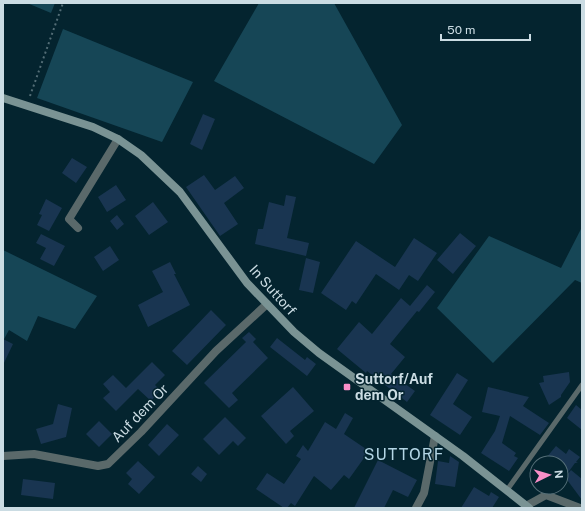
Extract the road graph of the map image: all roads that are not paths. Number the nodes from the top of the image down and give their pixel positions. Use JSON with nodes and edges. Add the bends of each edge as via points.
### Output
{"nodes":[{"id":1,"x":3,"y":98,"type":"edge"},
{"id":2,"x":118,"y":139,"type":"junction"},
{"id":3,"x":78,"y":228,"type":"dead end"},
{"id":4,"x":267,"y":304,"type":"junction"},
{"id":5,"x":582,"y":386,"type":"edge"},
{"id":6,"x":435,"y":436,"type":"junction"},
{"id":7,"x":3,"y":456,"type":"edge"},
{"id":8,"x":507,"y":490,"type":"junction"},
{"id":9,"x":528,"y":507,"type":"edge"},
{"id":10,"x":416,"y":508,"type":"edge"},
{"id":11,"x":580,"y":508,"type":"edge"}],
"edges":[{"from":1,"to":2,"type":"main road","name":"In Suttorf","via":[[93,127]]},
{"from":2,"to":3,"type":"street","via":[[69,219]]},
{"from":2,"to":4,"type":"main road","name":"In Suttorf","via":[[141,155],[180,192],[247,283]]},
{"from":4,"to":6,"type":"main road","name":"In Suttorf","via":[[294,332],[319,352]]},
{"from":4,"to":7,"type":"street","name":"Auf dem Or","via":[[216,351],[108,464],[98,466],[34,454]]},
{"from":5,"to":8,"type":"lane"},
{"from":6,"to":8,"type":"main road","name":"In Suttorf"},
{"from":6,"to":10,"type":"street","via":[[424,493]]},
{"from":8,"to":9,"type":"main road","name":"In Suttorf"},
{"from":9,"to":11,"type":"street","via":[[546,495]]}]}
